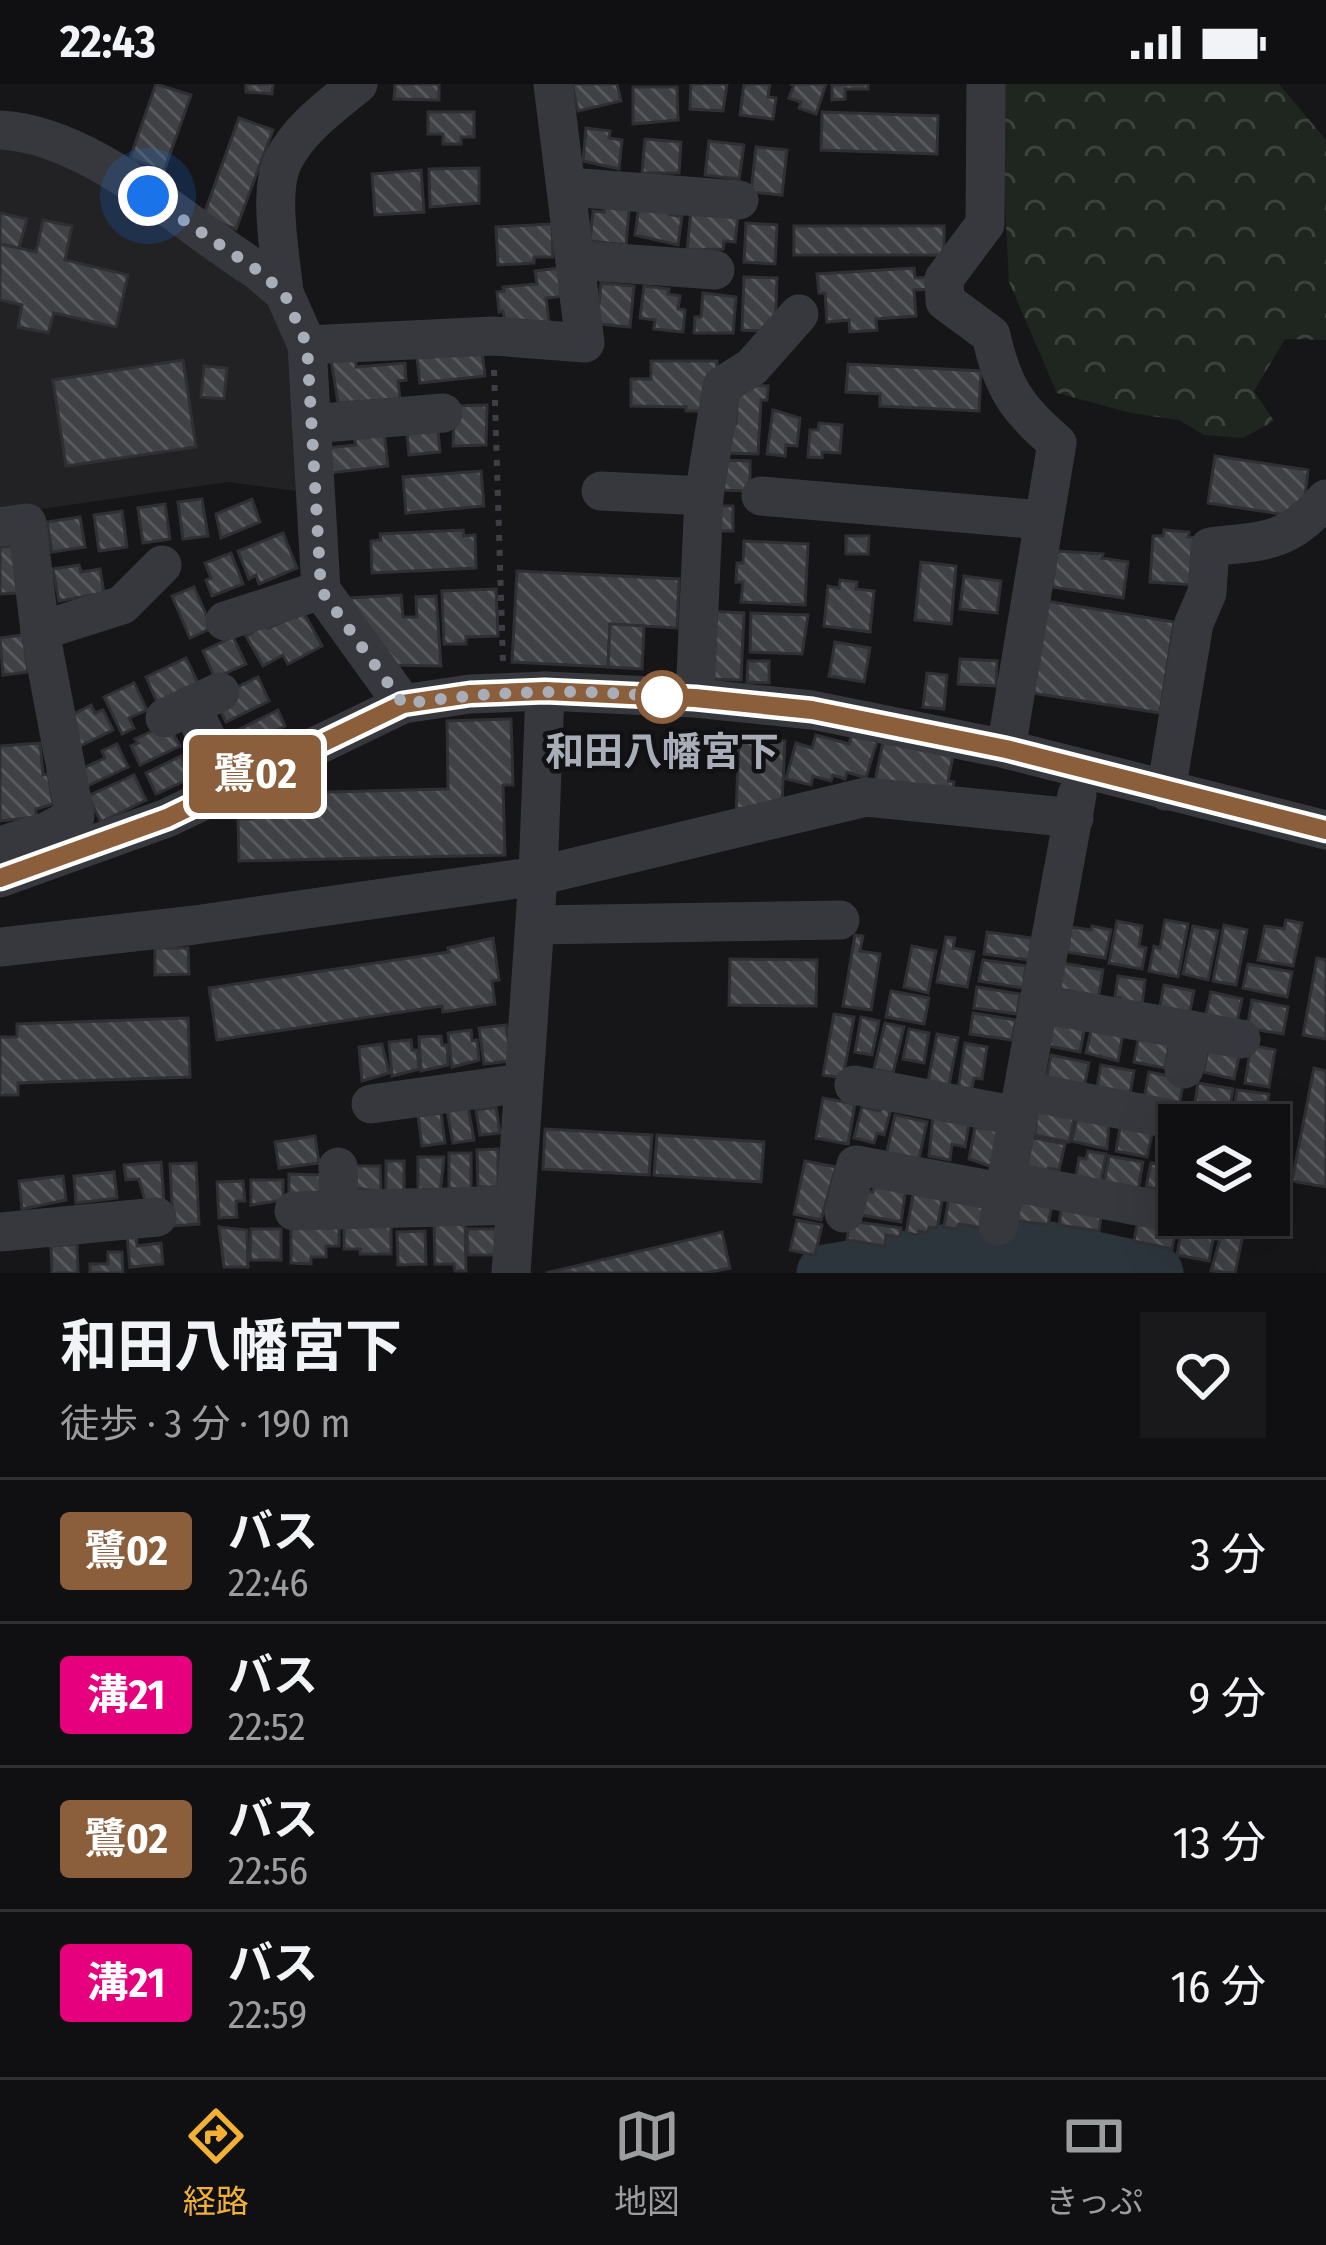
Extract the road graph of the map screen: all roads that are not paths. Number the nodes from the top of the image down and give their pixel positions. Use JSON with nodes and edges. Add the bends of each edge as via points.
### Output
{"nodes":[{"id":1,"x":358,"y":84,"type":"edge"},
{"id":2,"x":553,"y":84,"type":"edge"},
{"id":3,"x":986,"y":84,"type":"edge"},
{"id":4,"x":321,"y":101,"type":"edge"},
{"id":5,"x":0,"y":130,"type":"edge"},
{"id":6,"x":568,"y":187,"type":"junction"},
{"id":7,"x":739,"y":200,"type":"dead end"},
{"id":8,"x":575,"y":260,"type":"junction"},
{"id":9,"x":715,"y":270,"type":"dead end"},
{"id":10,"x":284,"y":293,"type":"junction"},
{"id":11,"x":800,"y":314,"type":"dead end"},
{"id":12,"x":307,"y":345,"type":"junction"},
{"id":13,"x":443,"y":413,"type":"dead end"},
{"id":14,"x":311,"y":424,"type":"junction"},
{"id":15,"x":601,"y":491,"type":"dead end"},
{"id":16,"x":704,"y":496,"type":"junction"},
{"id":17,"x":760,"y":496,"type":"dead end"},
{"id":18,"x":1326,"y":499,"type":"edge"},
{"id":19,"x":1042,"y":520,"type":"junction"},
{"id":20,"x":0,"y":527,"type":"edge"},
{"id":21,"x":162,"y":565,"type":"dead end"},
{"id":22,"x":321,"y":590,"type":"junction"},
{"id":23,"x":225,"y":621,"type":"dead end"},
{"id":24,"x":26,"y":622,"type":"edge"},
{"id":25,"x":545,"y":691,"type":"junction"},
{"id":26,"x":695,"y":698,"type":"junction"},
{"id":27,"x":403,"y":704,"type":"junction"},
{"id":28,"x":192,"y":705,"type":"dead end"},
{"id":29,"x":1006,"y":749,"type":"junction"},
{"id":30,"x":1079,"y":770,"type":"junction"},
{"id":31,"x":229,"y":787,"type":"junction"},
{"id":32,"x":1166,"y":791,"type":"junction"},
{"id":33,"x":1074,"y":818,"type":"junction"},
{"id":34,"x":1326,"y":830,"type":"edge"},
{"id":35,"x":0,"y":846,"type":"edge"},
{"id":36,"x":538,"y":876,"type":"junction"},
{"id":37,"x":0,"y":878,"type":"edge"},
{"id":38,"x":840,"y":920,"type":"dead end"},
{"id":39,"x":535,"y":925,"type":"junction"},
{"id":40,"x":0,"y":946,"type":"edge"},
{"id":41,"x":1041,"y":1004,"type":"junction"},
{"id":42,"x":1192,"y":1030,"type":"junction"},
{"id":43,"x":1241,"y":1039,"type":"dead end"},
{"id":44,"x":1184,"y":1069,"type":"dead end"},
{"id":45,"x":523,"y":1083,"type":"junction"},
{"id":46,"x":854,"y":1085,"type":"dead end"},
{"id":47,"x":371,"y":1104,"type":"dead end"},
{"id":48,"x":1022,"y":1104,"type":"junction"},
{"id":49,"x":1158,"y":1128,"type":"edge"},
{"id":50,"x":338,"y":1167,"type":"dead end"},
{"id":51,"x":1004,"y":1200,"type":"junction"},
{"id":52,"x":515,"y":1205,"type":"junction"},
{"id":53,"x":339,"y":1210,"type":"junction"},
{"id":54,"x":294,"y":1211,"type":"dead end"},
{"id":55,"x":140,"y":1212,"type":"dead end"},
{"id":56,"x":844,"y":1214,"type":"dead end"},
{"id":57,"x":1158,"y":1216,"type":"edge"},
{"id":58,"x":1,"y":1221,"type":"edge"},
{"id":59,"x":511,"y":1273,"type":"edge"}],
"edges":[{"from":1,"to":4,"type":"street"},
{"from":2,"to":6,"type":"street"},
{"from":3,"to":19,"type":"street","via":[[985,224],[944,279],[945,301],[991,335],[999,375],[1030,420],[1058,443]]},
{"from":4,"to":10,"type":"street","via":[[282,162],[276,203]]},
{"from":5,"to":10,"type":"street","via":[[80,152]]},
{"from":6,"to":7,"type":"street"},
{"from":6,"to":8,"type":"street"},
{"from":8,"to":9,"type":"street"},
{"from":8,"to":12,"type":"street","via":[[585,343],[493,337]]},
{"from":10,"to":12,"type":"street"},
{"from":11,"to":16,"type":"street","via":[[752,367],[722,386]]},
{"from":12,"to":14,"type":"street"},
{"from":13,"to":14,"type":"street"},
{"from":14,"to":22,"type":"street"},
{"from":15,"to":16,"type":"street"},
{"from":16,"to":26,"type":"street"},
{"from":17,"to":19,"type":"street"},
{"from":18,"to":32,"type":"street","via":[[1278,539],[1210,548]]},
{"from":19,"to":29,"type":"street"},
{"from":20,"to":24,"type":"street","via":[[27,523]]},
{"from":21,"to":24,"type":"street","via":[[122,605]]},
{"from":22,"to":23,"type":"street"},
{"from":22,"to":27,"type":"street"},
{"from":24,"to":35,"type":"street","via":[[74,816]]},
{"from":25,"to":26,"type":"street"},
{"from":25,"to":27,"type":"street"},
{"from":25,"to":36,"type":"street"},
{"from":26,"to":29,"type":"street","via":[[812,710]]},
{"from":27,"to":31,"type":"street"},
{"from":28,"to":31,"type":"street"},
{"from":29,"to":30,"type":"street"},
{"from":30,"to":32,"type":"street"},
{"from":30,"to":33,"type":"street"},
{"from":31,"to":37,"type":"street"},
{"from":32,"to":34,"type":"street"},
{"from":33,"to":36,"type":"street","via":[[866,797]]},
{"from":33,"to":41,"type":"street"},
{"from":36,"to":39,"type":"street"},
{"from":36,"to":40,"type":"street"},
{"from":38,"to":39,"type":"street"},
{"from":39,"to":45,"type":"street"},
{"from":41,"to":42,"type":"street"},
{"from":41,"to":48,"type":"street"},
{"from":42,"to":43,"type":"street"},
{"from":42,"to":44,"type":"street"},
{"from":45,"to":47,"type":"street"},
{"from":45,"to":52,"type":"street"},
{"from":46,"to":48,"type":"street"},
{"from":48,"to":49,"type":"street"},
{"from":48,"to":51,"type":"street"},
{"from":50,"to":53,"type":"street"},
{"from":51,"to":56,"type":"street","via":[[856,1165]]},
{"from":51,"to":57,"type":"street"},
{"from":52,"to":53,"type":"street"},
{"from":52,"to":59,"type":"street"},
{"from":53,"to":54,"type":"street"},
{"from":55,"to":58,"type":"street"}]}
